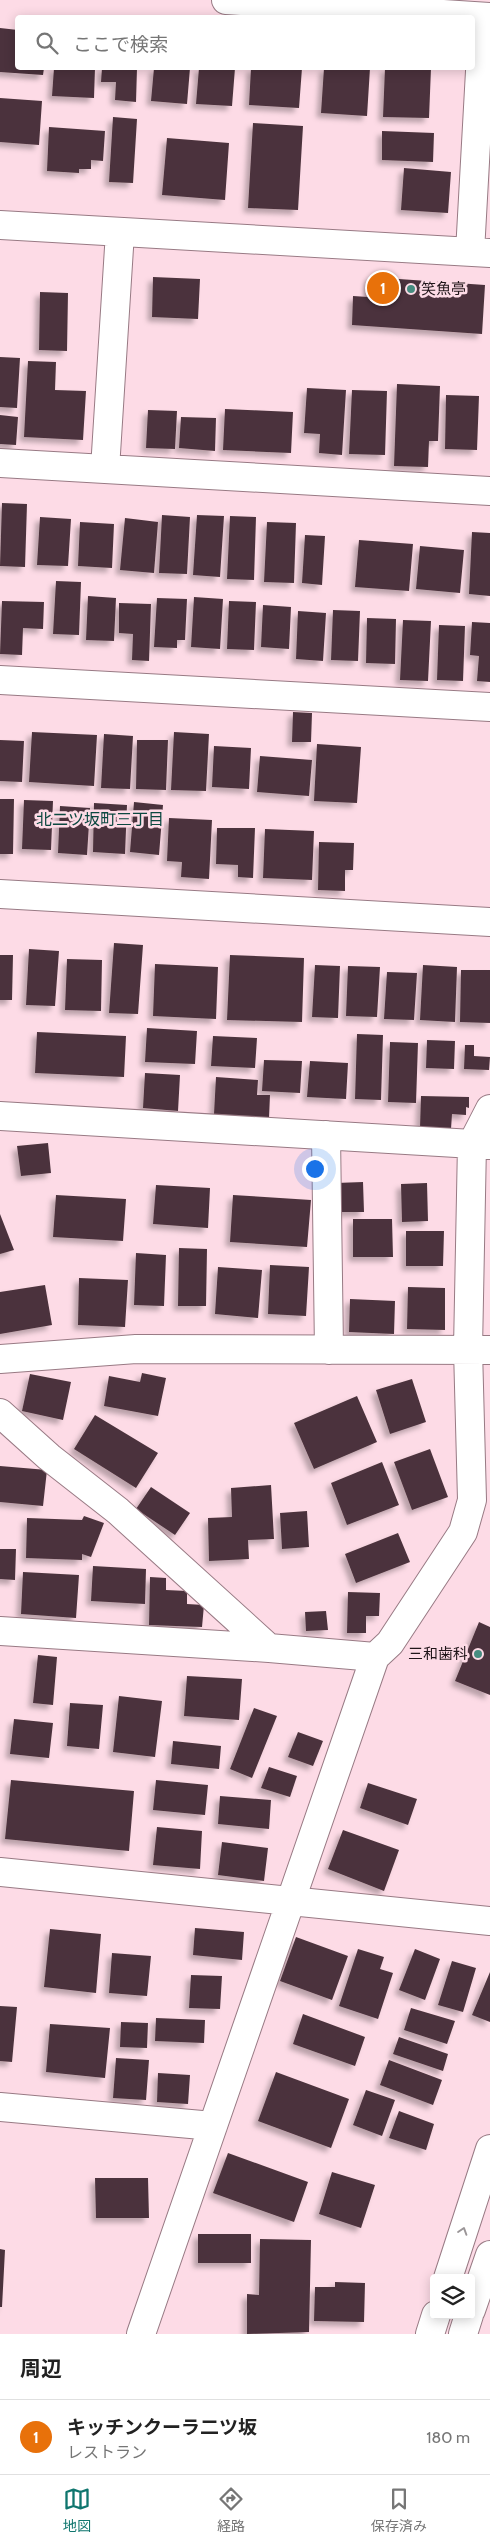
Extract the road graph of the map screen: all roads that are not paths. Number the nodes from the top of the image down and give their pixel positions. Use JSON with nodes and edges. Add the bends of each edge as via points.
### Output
{"nodes":[{"id":1,"x":241,"y":0,"type":"edge"},
{"id":2,"x":458,"y":15,"type":"edge"},
{"id":3,"x":487,"y":17,"type":"edge"},
{"id":4,"x":0,"y":225,"type":"edge"},
{"id":5,"x":120,"y":232,"type":"junction"},
{"id":6,"x":480,"y":252,"type":"edge"},
{"id":7,"x":0,"y":463,"type":"edge"},
{"id":8,"x":105,"y":469,"type":"junction"},
{"id":9,"x":490,"y":491,"type":"edge"},
{"id":10,"x":0,"y":680,"type":"edge"},
{"id":11,"x":490,"y":707,"type":"edge"},
{"id":12,"x":0,"y":894,"type":"edge"},
{"id":13,"x":490,"y":922,"type":"edge"},
{"id":14,"x":490,"y":1109,"type":"edge"},
{"id":15,"x":0,"y":1116,"type":"edge"},
{"id":16,"x":326,"y":1135,"type":"junction"},
{"id":17,"x":481,"y":1144,"type":"edge"},
{"id":18,"x":329,"y":1350,"type":"junction"},
{"id":19,"x":479,"y":1350,"type":"edge"},
{"id":20,"x":0,"y":1359,"type":"edge"},
{"id":21,"x":0,"y":1413,"type":"edge"},
{"id":22,"x":0,"y":1631,"type":"edge"},
{"id":23,"x":269,"y":1648,"type":"junction"},
{"id":24,"x":375,"y":1657,"type":"junction"},
{"id":25,"x":0,"y":1872,"type":"edge"},
{"id":26,"x":291,"y":1902,"type":"junction"},
{"id":27,"x":490,"y":1921,"type":"edge"},
{"id":28,"x":0,"y":2107,"type":"edge"},
{"id":29,"x":213,"y":2126,"type":"junction"},
{"id":30,"x":490,"y":2149,"type":"edge"},
{"id":31,"x":490,"y":2256,"type":"edge"},
{"id":32,"x":449,"y":2274,"type":"edge"},
{"id":33,"x":475,"y":2299,"type":"edge"},
{"id":34,"x":435,"y":2319,"type":"edge"},
{"id":35,"x":469,"y":2319,"type":"edge"},
{"id":36,"x":141,"y":2334,"type":"edge"},
{"id":37,"x":430,"y":2334,"type":"edge"},
{"id":38,"x":463,"y":2334,"type":"edge"}],
"edges":[{"from":1,"to":2,"type":"street"},
{"from":3,"to":6,"type":"street"},
{"from":4,"to":5,"type":"street"},
{"from":5,"to":6,"type":"street"},
{"from":5,"to":8,"type":"street"},
{"from":7,"to":8,"type":"street"},
{"from":8,"to":9,"type":"street"},
{"from":10,"to":11,"type":"street"},
{"from":12,"to":13,"type":"street"},
{"from":14,"to":17,"type":"street"},
{"from":15,"to":16,"type":"street"},
{"from":16,"to":17,"type":"street"},
{"from":16,"to":18,"type":"street"},
{"from":17,"to":19,"type":"street"},
{"from":18,"to":19,"type":"street"},
{"from":18,"to":20,"type":"street","via":[[136,1349]]},
{"from":19,"to":24,"type":"street","via":[[472,1500],[464,1532],[390,1644]]},
{"from":21,"to":23,"type":"street","via":[[49,1457],[118,1511]]},
{"from":22,"to":23,"type":"street"},
{"from":23,"to":24,"type":"street"},
{"from":24,"to":26,"type":"street"},
{"from":25,"to":26,"type":"street"},
{"from":26,"to":27,"type":"street"},
{"from":26,"to":29,"type":"street"},
{"from":28,"to":29,"type":"street"},
{"from":29,"to":36,"type":"street"},
{"from":32,"to":30,"type":"street","one_way":true},
{"from":31,"to":33,"type":"street"},
{"from":34,"to":37,"type":"street"},
{"from":35,"to":38,"type":"street"}]}
